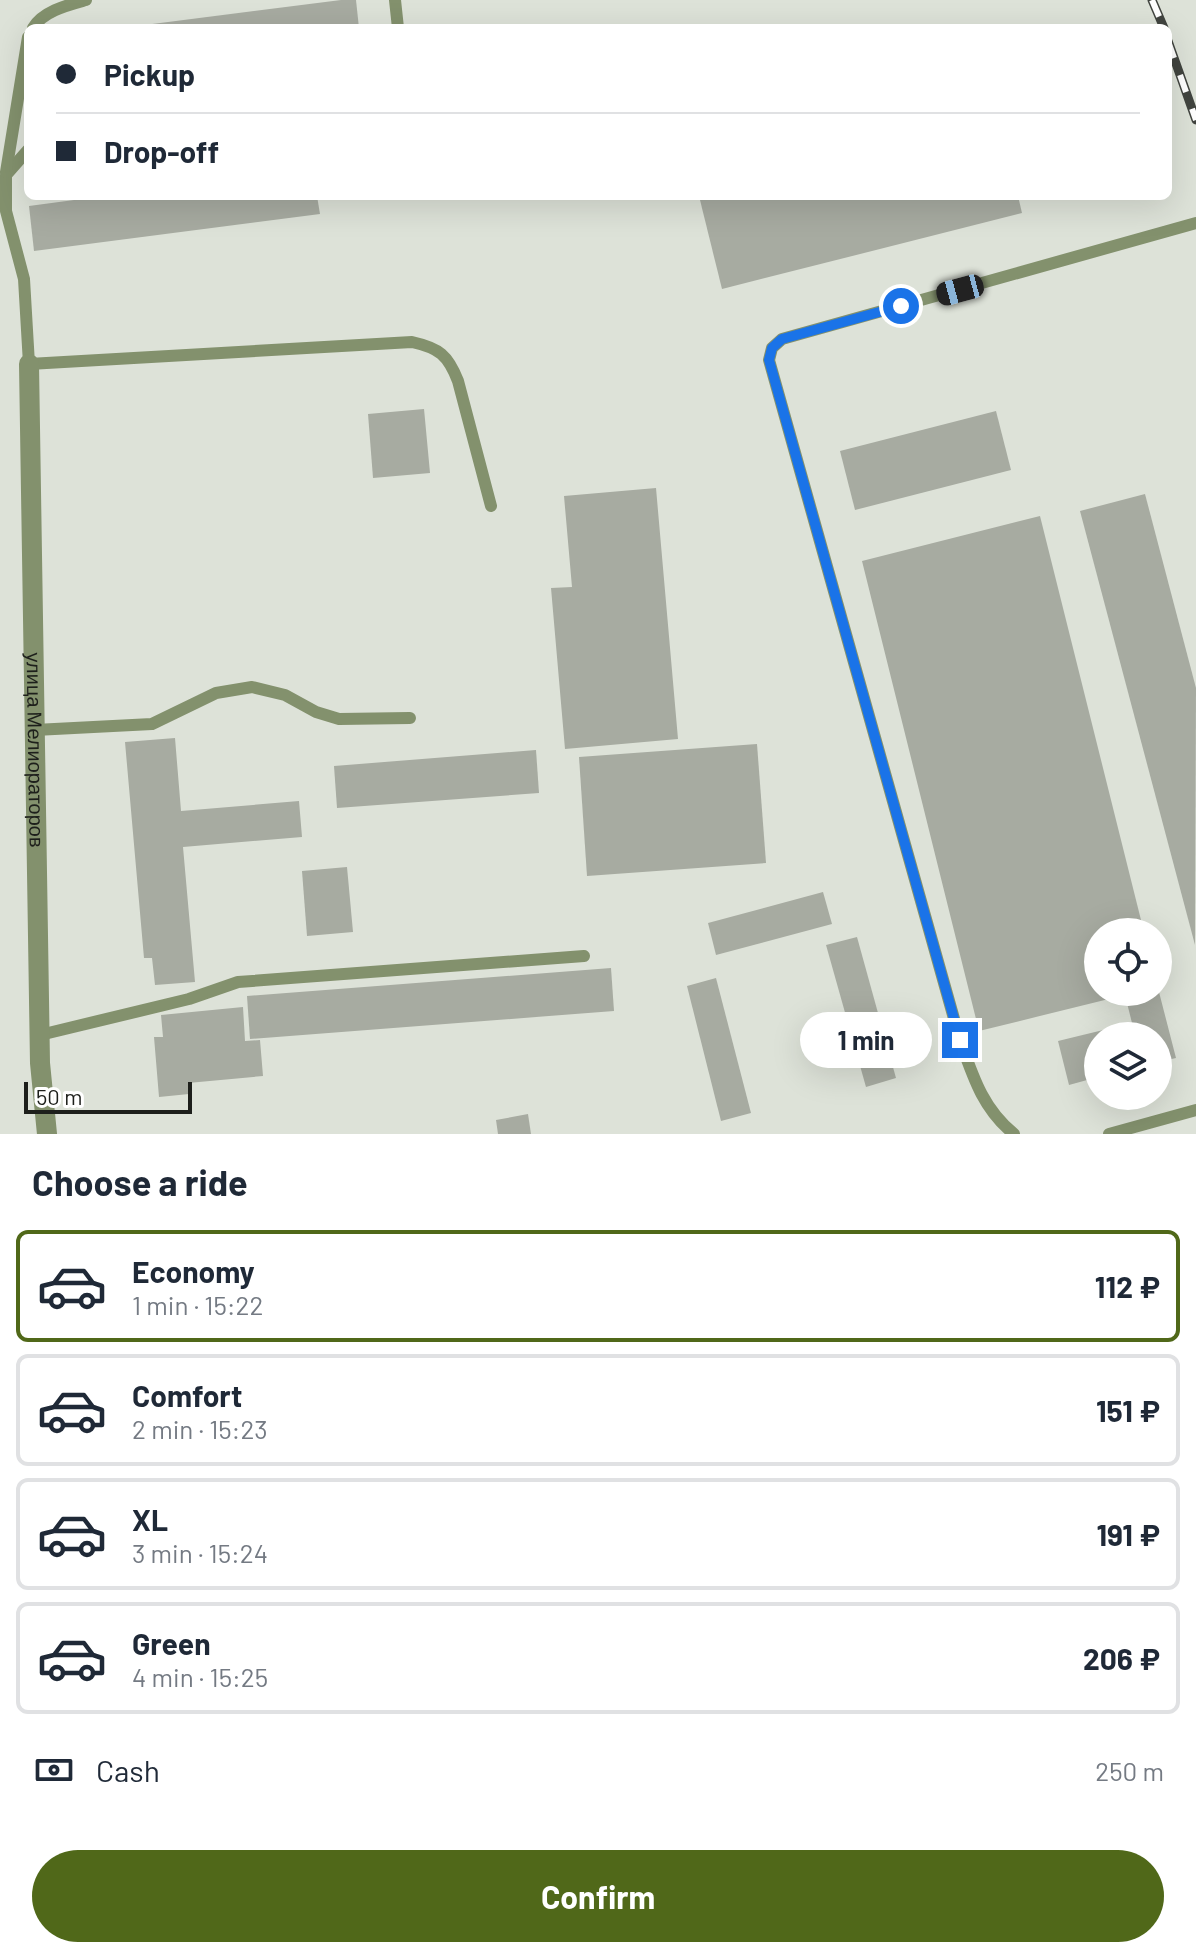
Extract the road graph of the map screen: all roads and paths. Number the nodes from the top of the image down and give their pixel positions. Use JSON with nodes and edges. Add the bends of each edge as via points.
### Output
{"nodes":[{"id":1,"x":86,"y":0,"type":"edge"},
{"id":2,"x":395,"y":0,"type":"edge"},
{"id":3,"x":36,"y":24,"type":"edge"},
{"id":4,"x":398,"y":24,"type":"edge"},
{"id":5,"x":24,"y":62,"type":"edge"},
{"id":6,"x":24,"y":155,"type":"edge"},
{"id":7,"x":6,"y":175,"type":"junction"},
{"id":8,"x":1196,"y":223,"type":"edge"},
{"id":9,"x":29,"y":364,"type":"junction"},
{"id":10,"x":491,"y":506,"type":"dead end"},
{"id":11,"x":410,"y":718,"type":"dead end"},
{"id":12,"x":35,"y":730,"type":"junction"},
{"id":13,"x":584,"y":956,"type":"dead end"},
{"id":14,"x":40,"y":1035,"type":"junction"},
{"id":15,"x":1196,"y":1110,"type":"edge"},
{"id":16,"x":47,"y":1134,"type":"edge"},
{"id":17,"x":1014,"y":1134,"type":"edge"},
{"id":18,"x":1109,"y":1134,"type":"edge"}],
"edges":[{"from":1,"to":3,"type":"lane","via":[[62,7]]},
{"from":2,"to":4,"type":"lane"},
{"from":5,"to":7,"type":"lane"},
{"from":6,"to":7,"type":"lane"},
{"from":7,"to":9,"type":"lane","via":[[6,211],[24,279]]},
{"from":8,"to":17,"type":"lane","via":[[782,339],[769,360],[960,1040],[979,1094]]},
{"from":9,"to":10,"type":"lane","via":[[412,342],[437,348],[458,381]]},
{"from":9,"to":12,"type":"street","name":"улица Мелиораторов"},
{"from":11,"to":12,"type":"lane","via":[[339,719],[252,687],[216,693],[152,724]]},
{"from":12,"to":14,"type":"street","name":"улица Мелиораторов"},
{"from":13,"to":14,"type":"lane","via":[[238,982]]},
{"from":14,"to":16,"type":"street","name":"улица Мелиораторов"},
{"from":15,"to":18,"type":"lane"}]}
